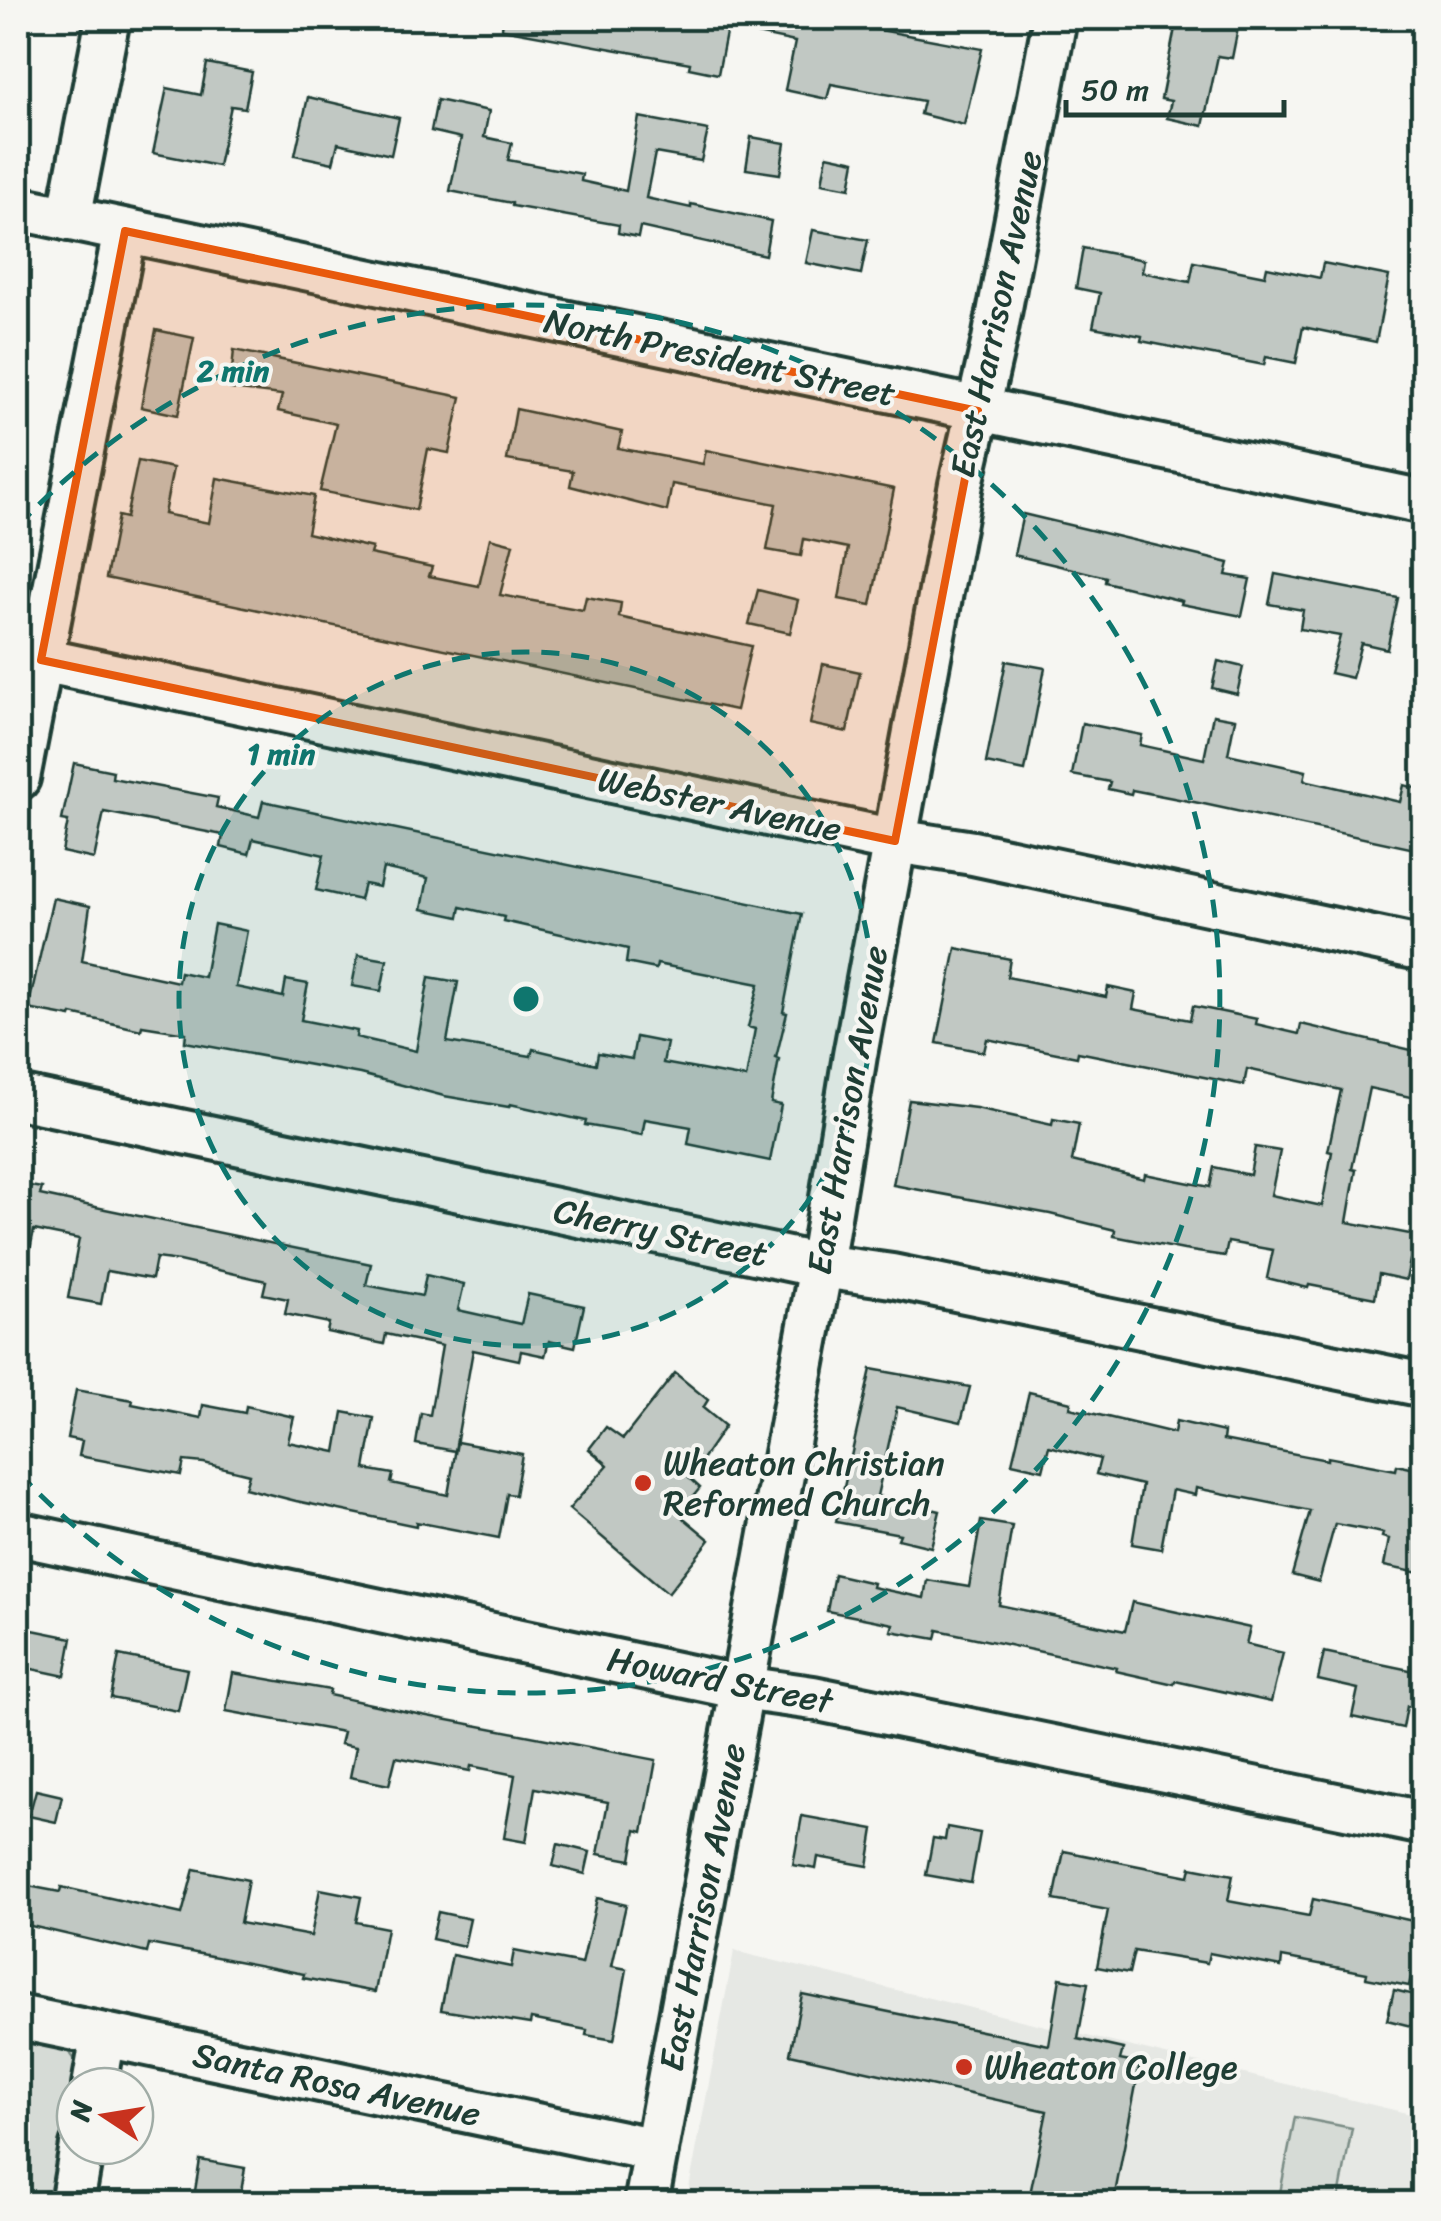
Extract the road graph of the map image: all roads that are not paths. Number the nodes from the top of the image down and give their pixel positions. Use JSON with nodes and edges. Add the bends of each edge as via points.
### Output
{"nodes":[{"id":1,"x":108,"y":18,"type":"edge"},
{"id":2,"x":1055,"y":18,"type":"edge"},
{"id":3,"x":18,"y":208,"type":"edge"},
{"id":4,"x":69,"y":219,"type":"junction"},
{"id":5,"x":125,"y":231,"type":"junction"},
{"id":6,"x":978,"y":411,"type":"junction"},
{"id":7,"x":1424,"y":502,"type":"edge"},
{"id":8,"x":29,"y":657,"type":"edge"},
{"id":9,"x":18,"y":778,"type":"edge"},
{"id":10,"x":894,"y":841,"type":"junction"},
{"id":11,"x":1424,"y":948,"type":"edge"},
{"id":12,"x":18,"y":1097,"type":"edge"},
{"id":13,"x":821,"y":1266,"type":"junction"},
{"id":14,"x":1424,"y":1386,"type":"edge"},
{"id":15,"x":18,"y":1534,"type":"edge"},
{"id":16,"x":742,"y":1688,"type":"junction"},
{"id":17,"x":1424,"y":1823,"type":"edge"},
{"id":18,"x":18,"y":2016,"type":"edge"},
{"id":19,"x":103,"y":2035,"type":"junction"},
{"id":20,"x":98,"y":2066,"type":"edge"},
{"id":21,"x":656,"y":2150,"type":"junction"},
{"id":22,"x":79,"y":2166,"type":"edge"},
{"id":23,"x":72,"y":2204,"type":"edge"},
{"id":24,"x":646,"y":2204,"type":"edge"}],
"edges":[{"from":1,"to":4,"type":"street"},
{"from":2,"to":6,"type":"street","name":"East Harrison Avenue"},
{"from":3,"to":4,"type":"street","name":"North President Street"},
{"from":4,"to":5,"type":"street","name":"North President Street"},
{"from":5,"to":6,"type":"street","name":"North President Street"},
{"from":5,"to":8,"type":"street"},
{"from":6,"to":7,"type":"street","name":"North President Street"},
{"from":6,"to":10,"type":"street","name":"East Harrison Avenue"},
{"from":8,"to":9,"type":"street"},
{"from":8,"to":10,"type":"street","name":"Webster Avenue"},
{"from":10,"to":11,"type":"street","name":"Webster Avenue"},
{"from":10,"to":13,"type":"street","name":"East Harrison Avenue"},
{"from":12,"to":13,"type":"street","name":"Cherry Street"},
{"from":13,"to":14,"type":"street","name":"Cherry Street"},
{"from":13,"to":16,"type":"street","name":"East Harrison Avenue"},
{"from":15,"to":16,"type":"street","name":"Howard Street"},
{"from":16,"to":17,"type":"street","name":"Howard Street"},
{"from":16,"to":21,"type":"street","name":"East Harrison Avenue"},
{"from":18,"to":19,"type":"street","name":"Santa Rosa Avenue"},
{"from":19,"to":20,"type":"street"},
{"from":19,"to":21,"type":"street","name":"Santa Rosa Avenue"},
{"from":21,"to":24,"type":"street","name":"East Harrison Avenue"},
{"from":22,"to":23,"type":"street"}]}
